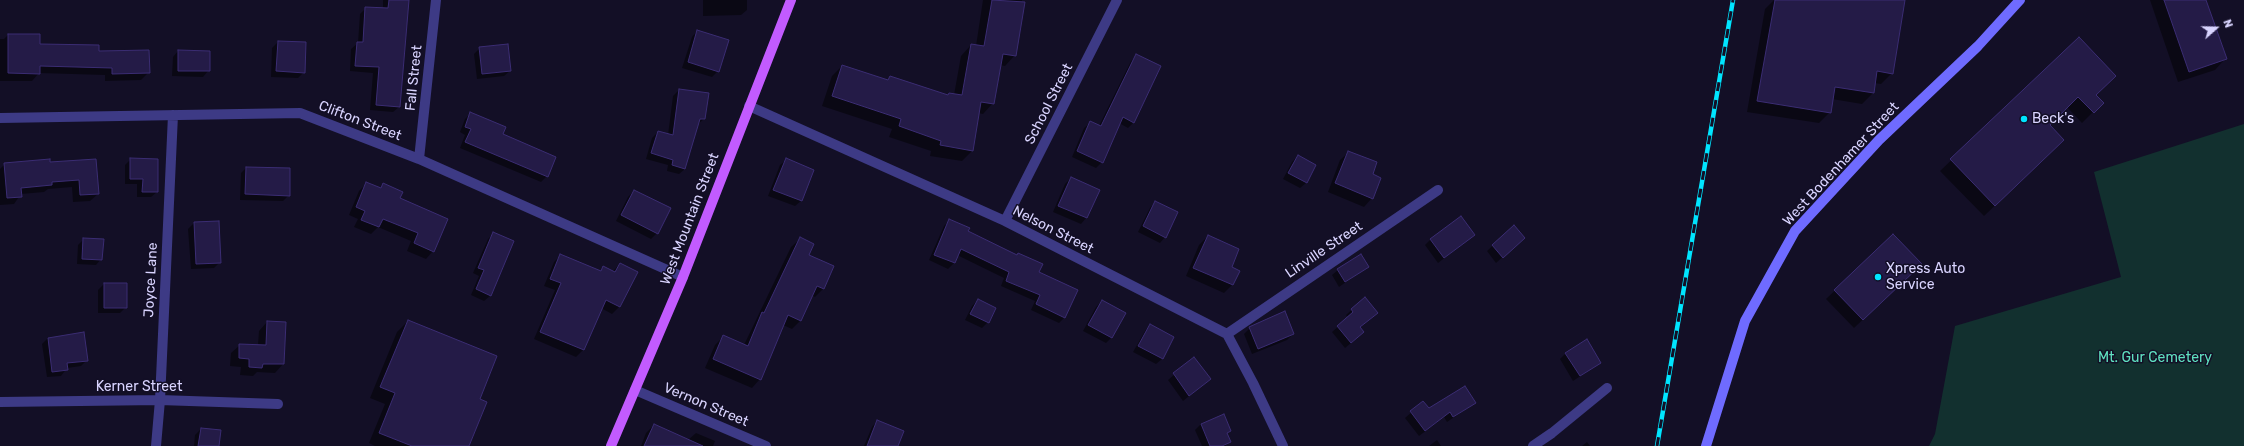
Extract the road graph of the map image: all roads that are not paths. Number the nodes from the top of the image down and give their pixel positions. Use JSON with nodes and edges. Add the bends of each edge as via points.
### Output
{"nodes":[{"id":1,"x":436,"y":0,"type":"edge"},
{"id":2,"x":791,"y":0,"type":"edge"},
{"id":3,"x":1117,"y":0,"type":"edge"},
{"id":4,"x":2020,"y":0,"type":"edge"},
{"id":5,"x":749,"y":106,"type":"junction"},
{"id":6,"x":173,"y":115,"type":"junction"},
{"id":7,"x":0,"y":118,"type":"edge"},
{"id":8,"x":419,"y":159,"type":"junction"},
{"id":9,"x":1438,"y":190,"type":"dead end"},
{"id":10,"x":1005,"y":221,"type":"junction"},
{"id":11,"x":683,"y":277,"type":"junction"},
{"id":12,"x":1227,"y":334,"type":"junction"},
{"id":13,"x":1607,"y":388,"type":"dead end"},
{"id":14,"x":635,"y":390,"type":"junction"},
{"id":15,"x":160,"y":400,"type":"junction"},
{"id":16,"x":0,"y":402,"type":"edge"},
{"id":17,"x":278,"y":404,"type":"dead end"},
{"id":18,"x":156,"y":446,"type":"edge"},
{"id":19,"x":611,"y":446,"type":"edge"},
{"id":20,"x":766,"y":446,"type":"edge"},
{"id":21,"x":1283,"y":446,"type":"edge"},
{"id":22,"x":1532,"y":446,"type":"edge"},
{"id":23,"x":1706,"y":446,"type":"edge"}],
"edges":[{"from":1,"to":8,"type":"street","name":"Fall Street"},
{"from":2,"to":5,"type":"main road","name":"West Mountain Street"},
{"from":3,"to":10,"type":"street","name":"School Street"},
{"from":4,"to":23,"type":"main road","name":"West Bodenhamer Street","via":[[1978,46],[1878,140],[1795,231],[1744,321]]},
{"from":5,"to":10,"type":"street","name":"Nelson Street"},
{"from":5,"to":11,"type":"main road","name":"West Mountain Street"},
{"from":6,"to":7,"type":"street","name":"Clifton Street"},
{"from":6,"to":8,"type":"street","name":"Clifton Street","via":[[300,113]]},
{"from":6,"to":15,"type":"street","name":"Joyce Lane"},
{"from":8,"to":11,"type":"street","name":"Clifton Street"},
{"from":9,"to":12,"type":"street","name":"Linville Street"},
{"from":10,"to":12,"type":"street","name":"Nelson Street"},
{"from":11,"to":14,"type":"main road","name":"West Mountain Street"},
{"from":12,"to":21,"type":"street","via":[[1254,383]]},
{"from":13,"to":22,"type":"street"},
{"from":14,"to":19,"type":"main road","name":"West Mountain Street"},
{"from":14,"to":20,"type":"street","name":"Vernon Street"},
{"from":15,"to":16,"type":"street","name":"Kerner Street"},
{"from":15,"to":17,"type":"street","name":"Kerner Street"},
{"from":15,"to":18,"type":"street","name":"Joyce Lane"}]}
